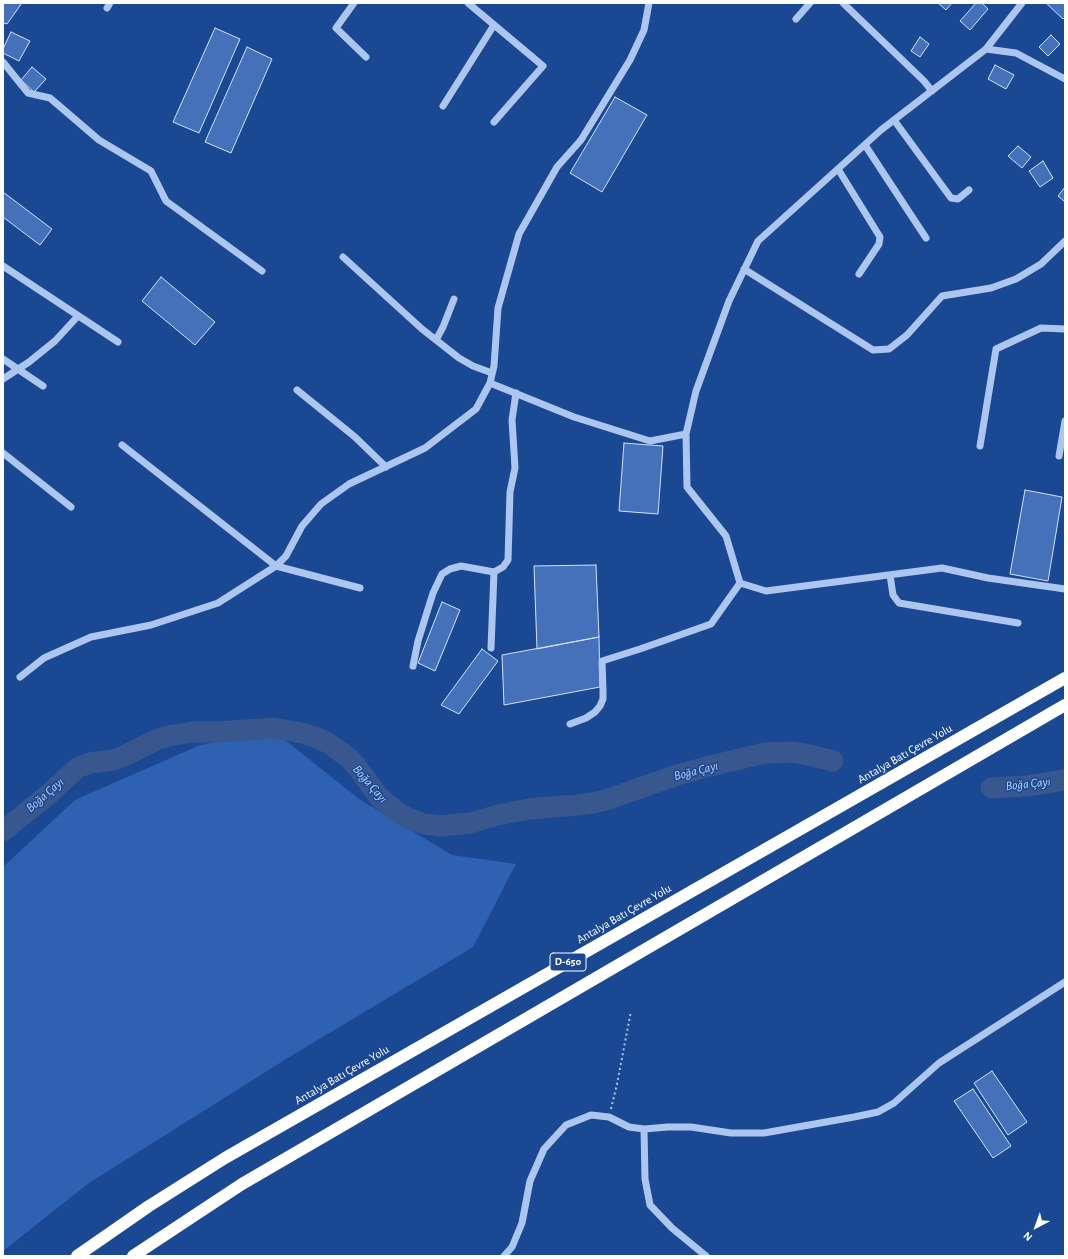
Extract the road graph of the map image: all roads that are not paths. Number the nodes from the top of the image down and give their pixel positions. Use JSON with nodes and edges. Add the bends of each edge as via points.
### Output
{"nodes":[{"id":1,"x":354,"y":3,"type":"edge"},
{"id":2,"x":468,"y":3,"type":"edge"},
{"id":3,"x":649,"y":3,"type":"edge"},
{"id":4,"x":810,"y":3,"type":"edge"},
{"id":5,"x":843,"y":3,"type":"edge"},
{"id":6,"x":1022,"y":3,"type":"edge"},
{"id":7,"x":796,"y":19,"type":"dead end"},
{"id":8,"x":494,"y":25,"type":"junction"},
{"id":9,"x":986,"y":49,"type":"junction"},
{"id":10,"x":366,"y":57,"type":"dead end"},
{"id":11,"x":3,"y":62,"type":"edge"},
{"id":12,"x":1065,"y":79,"type":"edge"},
{"id":13,"x":932,"y":91,"type":"junction"},
{"id":14,"x":443,"y":106,"type":"dead end"},
{"id":15,"x":894,"y":120,"type":"junction"},
{"id":16,"x":494,"y":122,"type":"dead end"},
{"id":17,"x":865,"y":145,"type":"junction"},
{"id":18,"x":838,"y":169,"type":"junction"},
{"id":19,"x":969,"y":190,"type":"dead end"},
{"id":20,"x":926,"y":238,"type":"dead end"},
{"id":21,"x":1065,"y":241,"type":"edge"},
{"id":22,"x":343,"y":257,"type":"dead end"},
{"id":23,"x":3,"y":266,"type":"edge"},
{"id":24,"x":744,"y":269,"type":"junction"},
{"id":25,"x":262,"y":271,"type":"dead end"},
{"id":26,"x":859,"y":274,"type":"dead end"},
{"id":27,"x":454,"y":299,"type":"dead end"},
{"id":28,"x":78,"y":316,"type":"junction"},
{"id":29,"x":1065,"y":329,"type":"edge"},
{"id":30,"x":436,"y":340,"type":"junction"},
{"id":31,"x":118,"y":342,"type":"dead end"},
{"id":32,"x":3,"y":359,"type":"edge"},
{"id":33,"x":18,"y":368,"type":"junction"},
{"id":34,"x":492,"y":372,"type":"junction"},
{"id":35,"x":3,"y":379,"type":"edge"},
{"id":36,"x":490,"y":382,"type":"junction"},
{"id":37,"x":43,"y":386,"type":"dead end"},
{"id":38,"x":296,"y":390,"type":"dead end"},
{"id":39,"x":516,"y":393,"type":"junction"},
{"id":40,"x":1065,"y":421,"type":"edge"},
{"id":41,"x":686,"y":434,"type":"junction"},
{"id":42,"x":122,"y":445,"type":"dead end"},
{"id":43,"x":980,"y":446,"type":"dead end"},
{"id":44,"x":3,"y":453,"type":"edge"},
{"id":45,"x":1059,"y":456,"type":"dead end"},
{"id":46,"x":386,"y":467,"type":"junction"},
{"id":47,"x":71,"y":507,"type":"dead end"},
{"id":48,"x":276,"y":566,"type":"junction"},
{"id":49,"x":494,"y":572,"type":"junction"},
{"id":50,"x":890,"y":575,"type":"junction"},
{"id":51,"x":740,"y":583,"type":"junction"},
{"id":52,"x":360,"y":588,"type":"dead end"},
{"id":53,"x":1065,"y":589,"type":"edge"},
{"id":54,"x":1018,"y":623,"type":"dead end"},
{"id":55,"x":491,"y":648,"type":"dead end"},
{"id":56,"x":413,"y":666,"type":"dead end"},
{"id":57,"x":20,"y":677,"type":"dead end"},
{"id":58,"x":1065,"y":678,"type":"edge"},
{"id":59,"x":1065,"y":705,"type":"edge"},
{"id":60,"x":570,"y":724,"type":"dead end"},
{"id":61,"x":1065,"y":982,"type":"edge"},
{"id":62,"x":644,"y":1129,"type":"junction"},
{"id":63,"x":77,"y":1256,"type":"edge"},
{"id":64,"x":133,"y":1256,"type":"edge"},
{"id":65,"x":504,"y":1256,"type":"edge"},
{"id":66,"x":706,"y":1256,"type":"edge"}],
"edges":[{"from":1,"to":10,"type":"street","via":[[336,28]]},
{"from":2,"to":8,"type":"street"},
{"from":3,"to":34,"type":"street","via":[[644,30],[630,60],[581,140],[557,167],[519,234],[498,308]]},
{"from":4,"to":7,"type":"street"},
{"from":5,"to":13,"type":"street"},
{"from":6,"to":9,"type":"street"},
{"from":8,"to":14,"type":"street"},
{"from":8,"to":16,"type":"street","via":[[543,66]]},
{"from":9,"to":12,"type":"street","via":[[1016,53]]},
{"from":9,"to":13,"type":"street"},
{"from":11,"to":25,"type":"street","via":[[28,93],[50,98],[99,140],[151,171],[166,201]]},
{"from":13,"to":15,"type":"street"},
{"from":15,"to":17,"type":"street"},
{"from":15,"to":19,"type":"street","via":[[950,198],[958,200]]},
{"from":17,"to":18,"type":"street"},
{"from":17,"to":20,"type":"street"},
{"from":18,"to":24,"type":"street","via":[[758,241]]},
{"from":18,"to":26,"type":"street","via":[[880,237],[879,244]]},
{"from":21,"to":24,"type":"street","via":[[1041,264],[1016,279],[991,288],[942,296],[908,335],[889,349],[873,350]]},
{"from":22,"to":30,"type":"street"},
{"from":23,"to":28,"type":"street"},
{"from":24,"to":41,"type":"street","via":[[729,301],[696,391]]},
{"from":27,"to":30,"type":"street"},
{"from":28,"to":31,"type":"street"},
{"from":28,"to":33,"type":"street","via":[[55,341]]},
{"from":29,"to":43,"type":"street","via":[[1041,328],[996,349]]},
{"from":30,"to":34,"type":"street","via":[[459,358]]},
{"from":32,"to":33,"type":"street"},
{"from":33,"to":35,"type":"street"},
{"from":33,"to":37,"type":"street"},
{"from":34,"to":36,"type":"street"},
{"from":36,"to":39,"type":"street"},
{"from":36,"to":46,"type":"street","via":[[476,409],[425,448]]},
{"from":38,"to":46,"type":"street","via":[[355,437]]},
{"from":39,"to":41,"type":"street","via":[[574,417],[650,441]]},
{"from":39,"to":49,"type":"street","via":[[512,420],[515,468],[510,492],[508,560],[503,567]]},
{"from":40,"to":45,"type":"street"},
{"from":41,"to":51,"type":"street","via":[[687,487],[726,536]]},
{"from":42,"to":48,"type":"street"},
{"from":44,"to":47,"type":"street"},
{"from":46,"to":48,"type":"street","via":[[349,484],[321,504],[302,526],[286,556]]},
{"from":48,"to":52,"type":"street"},
{"from":48,"to":57,"type":"street","via":[[218,603],[151,625],[92,637],[44,658]]},
{"from":49,"to":55,"type":"street"},
{"from":49,"to":56,"type":"street","via":[[461,566],[442,574],[433,593]]},
{"from":50,"to":51,"type":"street","via":[[766,591]]},
{"from":50,"to":53,"type":"street","via":[[942,568],[988,578]]},
{"from":50,"to":54,"type":"street","via":[[893,596],[899,603]]},
{"from":51,"to":60,"type":"street","via":[[711,624],[602,661],[603,699],[595,712]]},
{"from":58,"to":63,"type":"highway","name":"Antalya Batı Çevre Yolu","number":"D-650","via":[[225,1158],[148,1206]]},
{"from":59,"to":64,"type":"highway","via":[[242,1184]]},
{"from":61,"to":62,"type":"street","via":[[939,1063],[894,1103],[878,1112],[764,1133],[731,1133],[691,1126]]},
{"from":62,"to":65,"type":"street","via":[[629,1127],[609,1117],[591,1115],[566,1125],[544,1149],[530,1181],[522,1223],[512,1247]]},
{"from":62,"to":66,"type":"street","via":[[645,1179],[650,1205],[672,1228]]}]}
